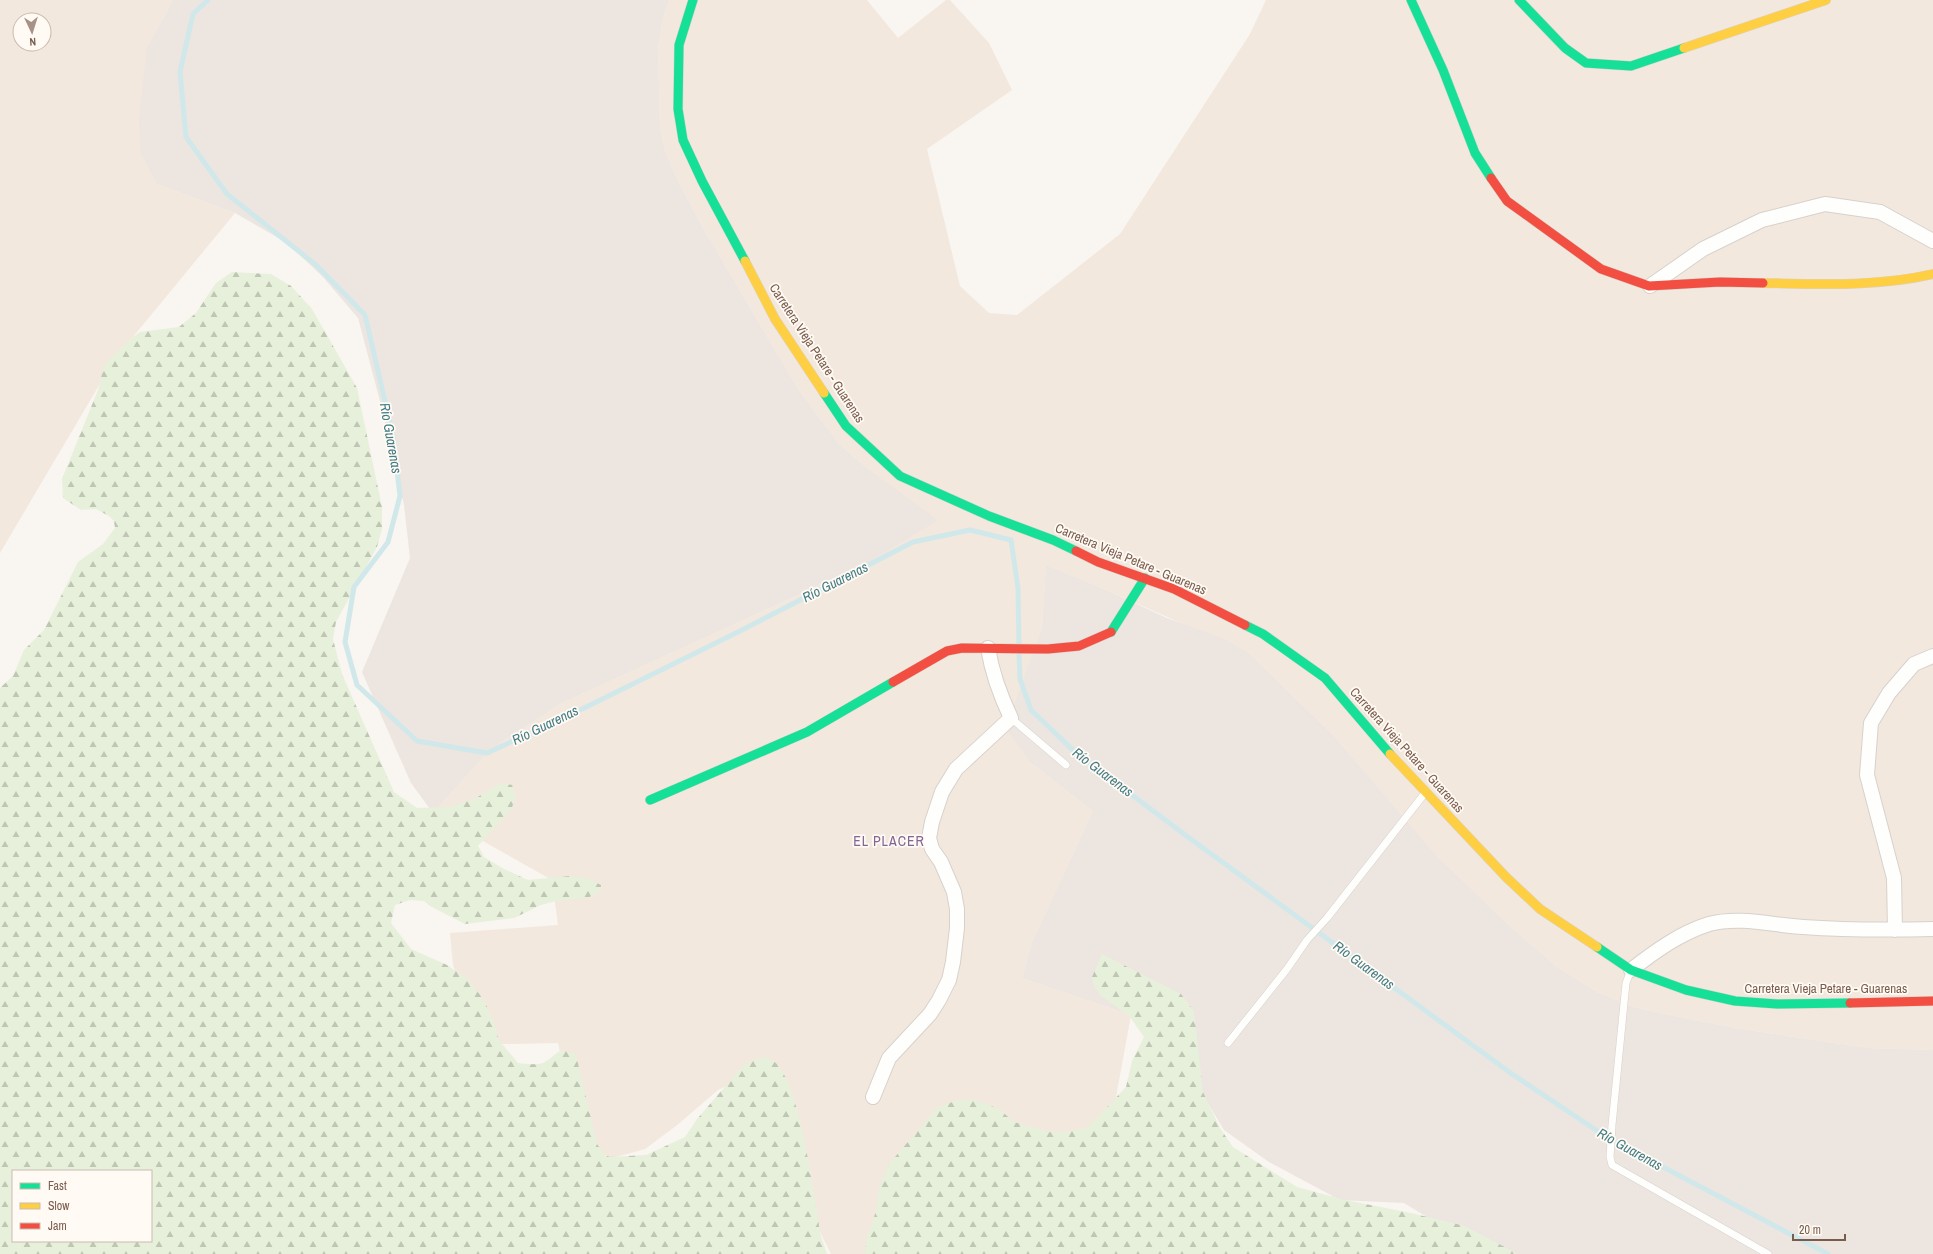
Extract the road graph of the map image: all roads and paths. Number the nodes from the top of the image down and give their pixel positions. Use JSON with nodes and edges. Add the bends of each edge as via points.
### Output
{"nodes":[{"id":1,"x":693,"y":0,"type":"edge"},
{"id":2,"x":1411,"y":0,"type":"edge"},
{"id":3,"x":1519,"y":0,"type":"edge"},
{"id":4,"x":1826,"y":0,"type":"edge"},
{"id":5,"x":1933,"y":241,"type":"edge"},
{"id":6,"x":1933,"y":274,"type":"edge"},
{"id":7,"x":1649,"y":286,"type":"junction"},
{"id":8,"x":1145,"y":578,"type":"junction"},
{"id":9,"x":994,"y":648,"type":"junction"},
{"id":10,"x":1933,"y":656,"type":"edge"},
{"id":11,"x":1011,"y":718,"type":"junction"},
{"id":12,"x":1066,"y":765,"type":"dead end"},
{"id":13,"x":1426,"y":791,"type":"junction"},
{"id":14,"x":650,"y":800,"type":"dead end"},
{"id":15,"x":1933,"y":929,"type":"edge"},
{"id":16,"x":1895,"y":930,"type":"junction"},
{"id":17,"x":1631,"y":970,"type":"junction"},
{"id":18,"x":1933,"y":1001,"type":"edge"},
{"id":19,"x":1228,"y":1043,"type":"dead end"},
{"id":20,"x":873,"y":1097,"type":"dead end"},
{"id":21,"x":1768,"y":1254,"type":"edge"}],
"edges":[{"from":1,"to":8,"type":"main road","name":"Carretera Vieja Petare - Guarenas","via":[[679,45],[678,109],[684,140],[730,236],[775,319],[846,426],[900,476],[989,516],[1053,540],[1098,562]]},
{"from":2,"to":7,"type":"main road","via":[[1443,70],[1476,153],[1507,201],[1601,269]]},
{"from":3,"to":4,"type":"main road","via":[[1565,48],[1586,63],[1631,66]]},
{"from":5,"to":7,"type":"street","via":[[1880,212],[1825,204],[1762,220],[1703,249]]},
{"from":6,"to":7,"type":"main road","via":[[1907,280],[1845,284],[1720,282]]},
{"from":8,"to":9,"type":"main road","via":[[1111,632],[1079,646],[1048,649]]},
{"from":8,"to":13,"type":"main road","name":"Carretera Vieja Petare - Guarenas","via":[[1174,589],[1263,634],[1325,678],[1388,752]]},
{"from":9,"to":11,"type":"street","via":[[991,667],[1002,701]]},
{"from":9,"to":14,"type":"main road","via":[[962,648],[947,651],[807,732]]},
{"from":10,"to":16,"type":"street","via":[[1914,664],[1889,693],[1871,723],[1867,775],[1894,878]]},
{"from":11,"to":12,"type":"lane"},
{"from":11,"to":20,"type":"street","via":[[956,769],[942,792],[929,838],[954,892],[957,908],[957,928],[949,980],[930,1014],[889,1058]]},
{"from":13,"to":17,"type":"main road","name":"Carretera Vieja Petare - Guarenas","via":[[1506,877],[1540,909]]},
{"from":13,"to":19,"type":"lane"},
{"from":15,"to":16,"type":"street"},
{"from":16,"to":17,"type":"street","via":[[1803,927],[1746,921],[1722,922],[1699,928],[1656,950]]},
{"from":17,"to":18,"type":"main road","name":"Carretera Vieja Petare - Guarenas","via":[[1686,990],[1735,1001],[1777,1004]]},
{"from":17,"to":21,"type":"lane","via":[[1626,983],[1612,1125],[1612,1165]]}]}
